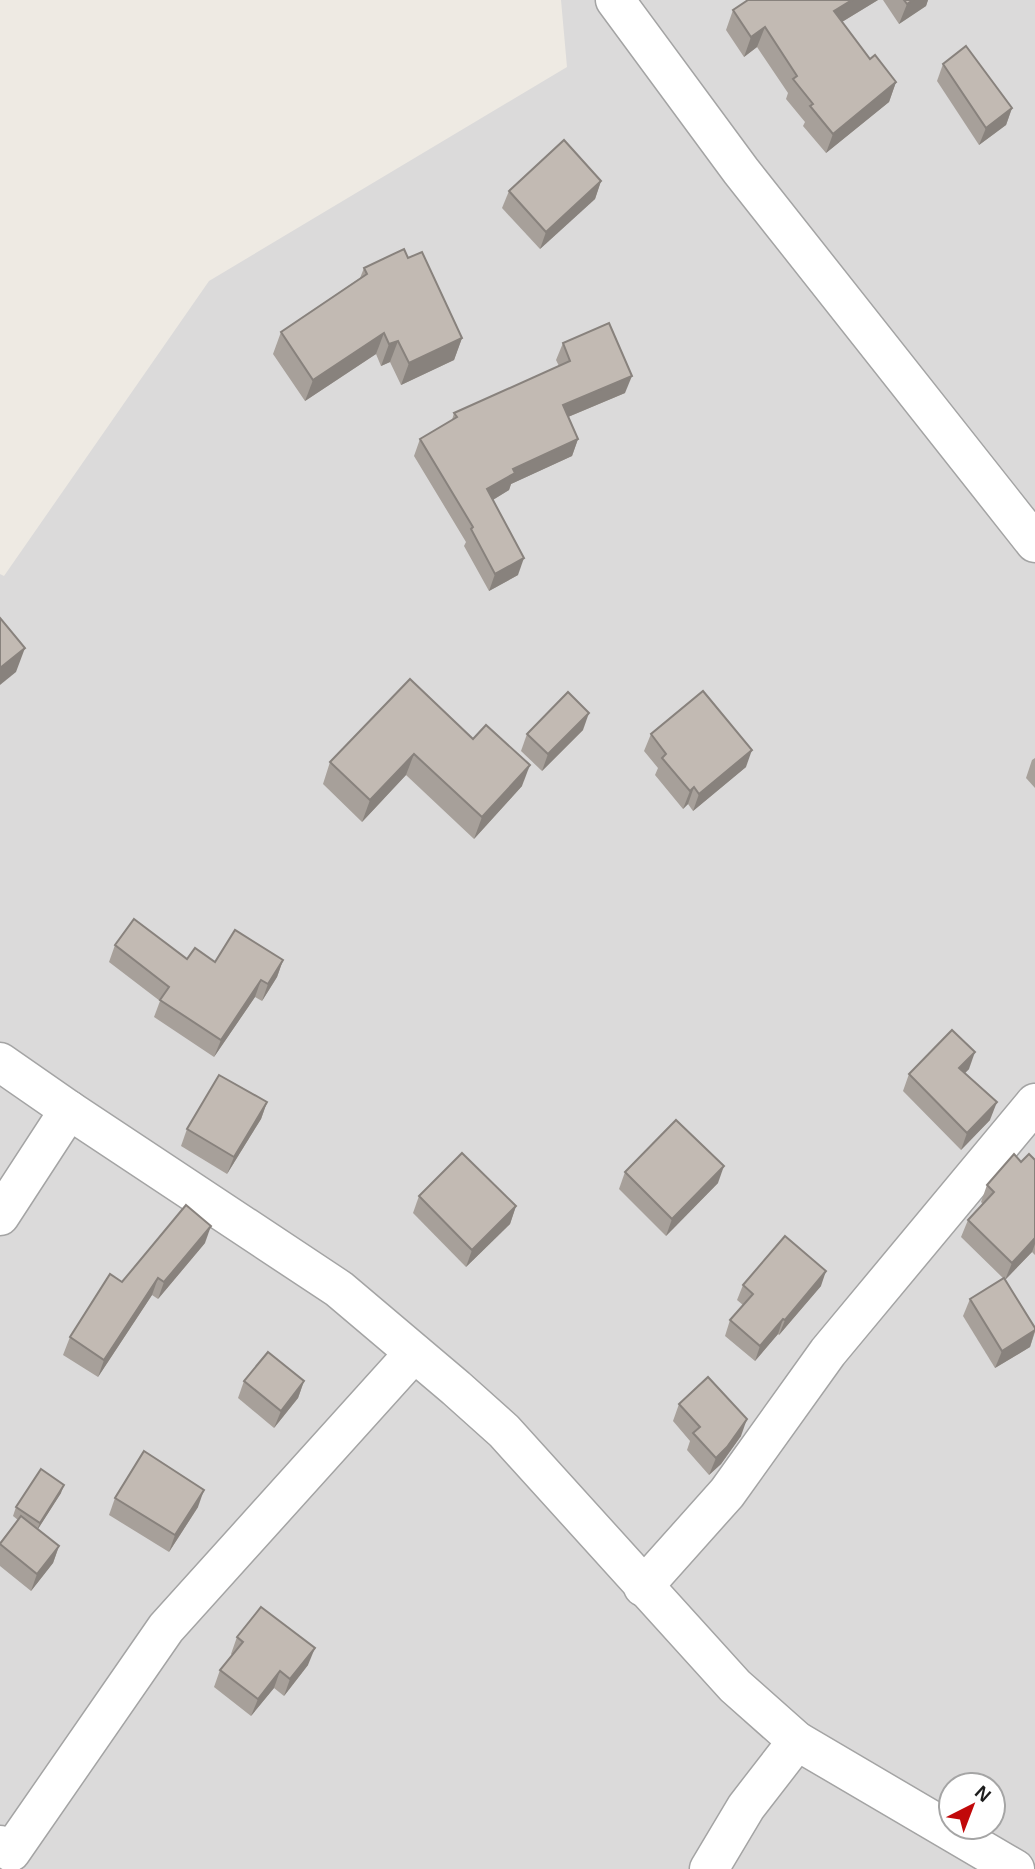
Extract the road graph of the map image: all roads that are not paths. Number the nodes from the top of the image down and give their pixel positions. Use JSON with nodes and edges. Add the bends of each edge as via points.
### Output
{"nodes":[{"id":1,"x":622,"y":3,"type":"edge"},
{"id":2,"x":1035,"y":543,"type":"edge"},
{"id":3,"x":0,"y":1062,"type":"edge"},
{"id":4,"x":1035,"y":1103,"type":"edge"},
{"id":5,"x":69,"y":1110,"type":"junction"},
{"id":6,"x":0,"y":1216,"type":"edge"},
{"id":7,"x":414,"y":1353,"type":"junction"},
{"id":8,"x":643,"y":1587,"type":"junction"},
{"id":9,"x":797,"y":1741,"type":"junction"},
{"id":10,"x":0,"y":1845,"type":"edge"},
{"id":11,"x":709,"y":1869,"type":"edge"},
{"id":12,"x":1015,"y":1869,"type":"edge"}],
"edges":[{"from":1,"to":2,"type":"street","via":[[741,171]]},
{"from":3,"to":5,"type":"street"},
{"from":4,"to":8,"type":"street","via":[[828,1352],[727,1493]]},
{"from":5,"to":6,"type":"street"},
{"from":5,"to":7,"type":"street","via":[[339,1289]]},
{"from":7,"to":8,"type":"street","via":[[504,1431]]},
{"from":7,"to":10,"type":"street","via":[[166,1628],[11,1852]]},
{"from":8,"to":9,"type":"street","via":[[735,1686]]},
{"from":9,"to":11,"type":"street","via":[[747,1807]]},
{"from":9,"to":12,"type":"street"}]}
